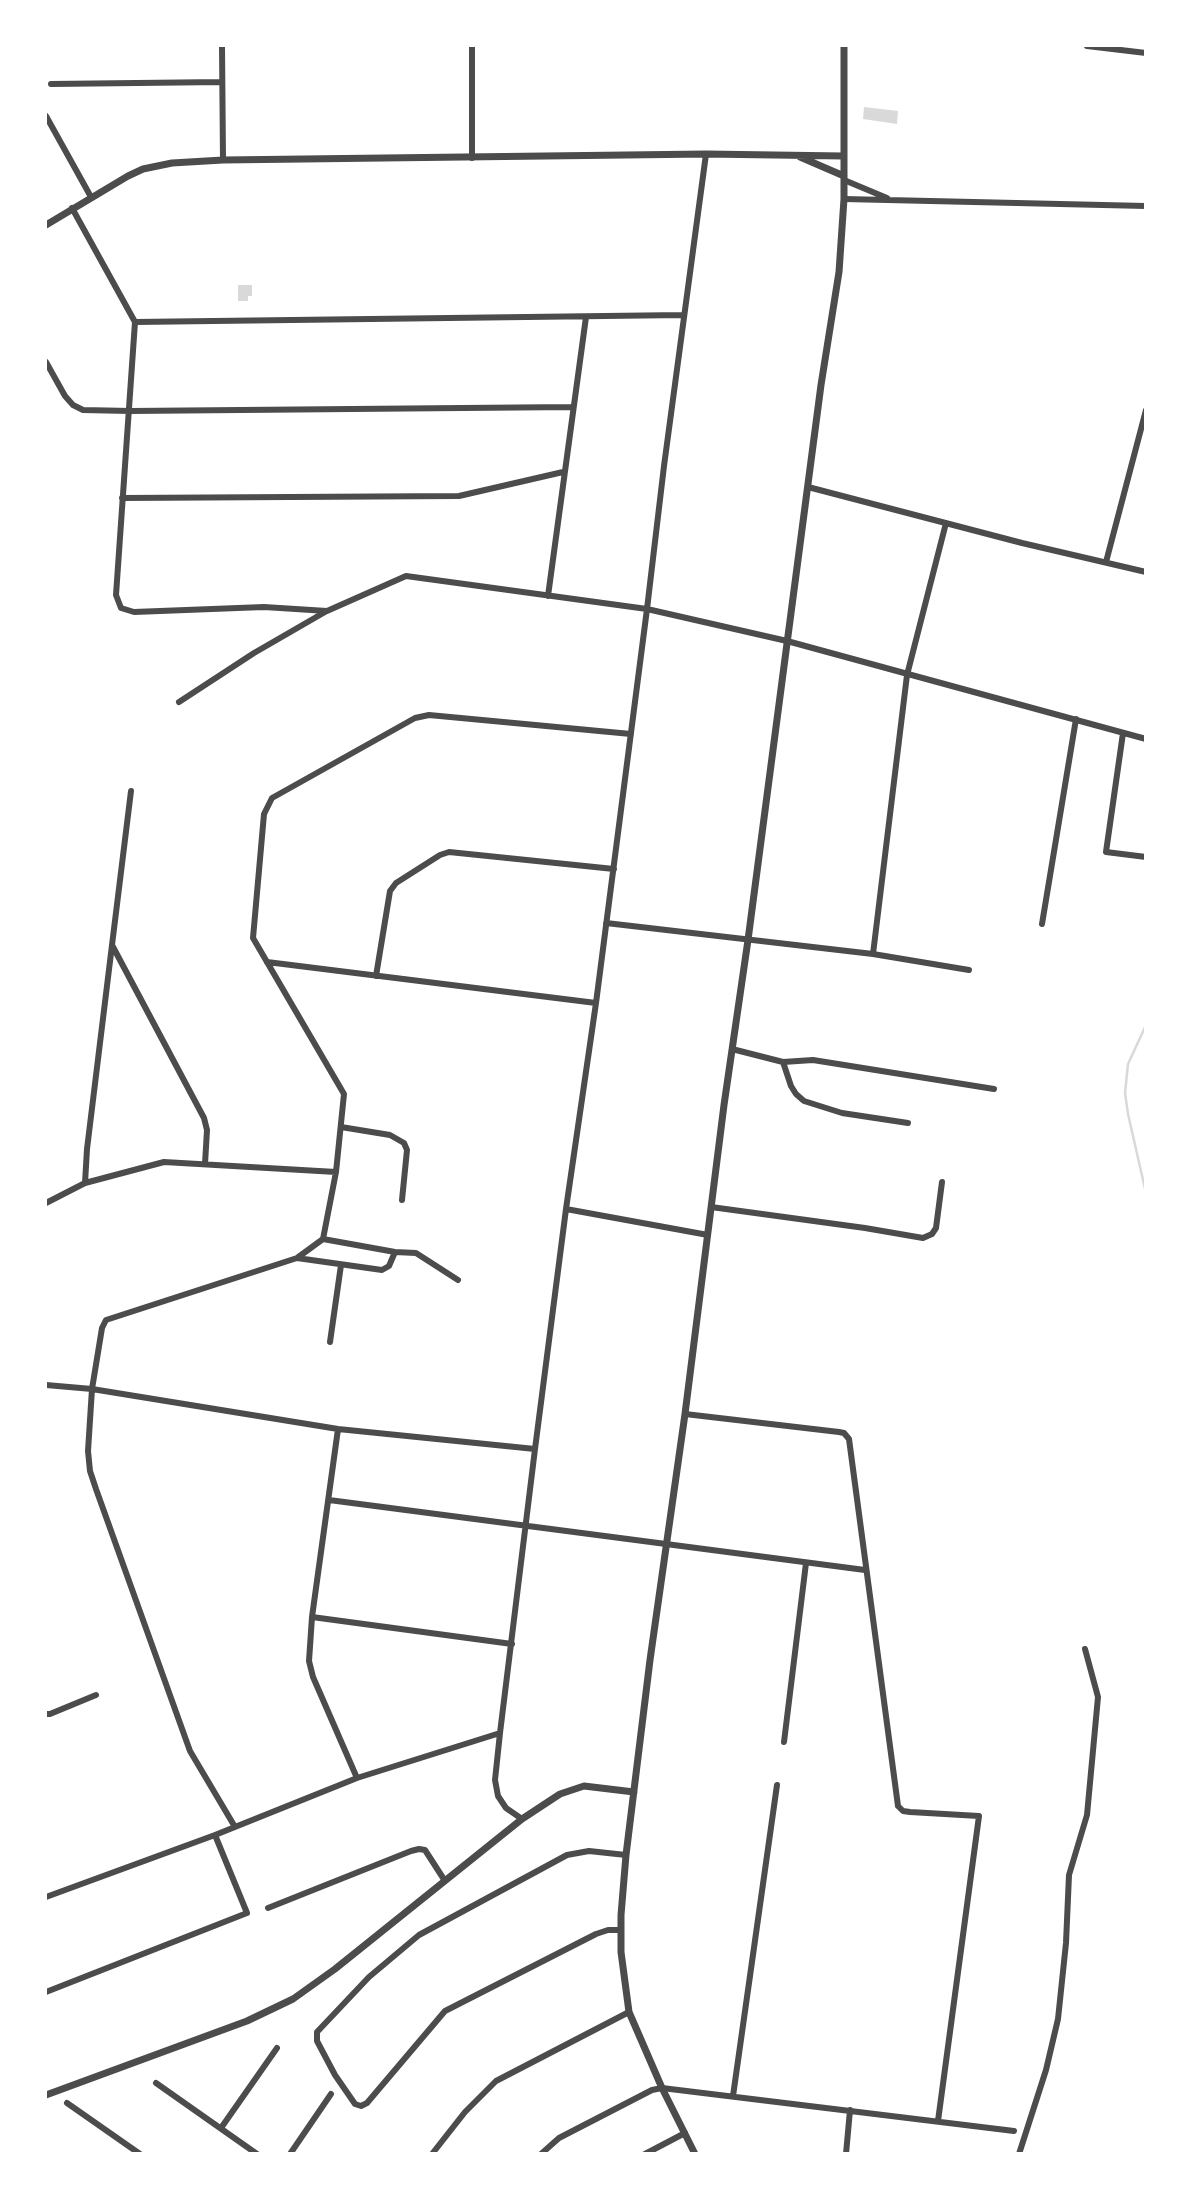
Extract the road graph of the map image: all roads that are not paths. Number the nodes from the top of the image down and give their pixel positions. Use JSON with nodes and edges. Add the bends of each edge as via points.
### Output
{"nodes":[{"id":1,"x":222,"y":46,"type":"edge"},
{"id":2,"x":472,"y":46,"type":"edge"},
{"id":3,"x":844,"y":46,"type":"edge"},
{"id":4,"x":1087,"y":46,"type":"edge"},
{"id":5,"x":1123,"y":48,"type":"edge"},
{"id":6,"x":1146,"y":54,"type":"edge"},
{"id":7,"x":222,"y":82,"type":"junction"},
{"id":8,"x":51,"y":84,"type":"dead end"},
{"id":9,"x":46,"y":116,"type":"edge"},
{"id":10,"x":706,"y":154,"type":"junction"},
{"id":11,"x":794,"y":155,"type":"junction"},
{"id":12,"x":843,"y":156,"type":"junction"},
{"id":13,"x":472,"y":158,"type":"junction"},
{"id":14,"x":223,"y":160,"type":"junction"},
{"id":15,"x":844,"y":178,"type":"junction"},
{"id":16,"x":92,"y":197,"type":"junction"},
{"id":17,"x":844,"y":199,"type":"junction"},
{"id":18,"x":890,"y":200,"type":"junction"},
{"id":19,"x":1146,"y":206,"type":"edge"},
{"id":20,"x":72,"y":208,"type":"junction"},
{"id":21,"x":46,"y":225,"type":"edge"},
{"id":22,"x":683,"y":315,"type":"junction"},
{"id":23,"x":586,"y":317,"type":"junction"},
{"id":24,"x":135,"y":322,"type":"junction"},
{"id":25,"x":46,"y":362,"type":"edge"},
{"id":26,"x":573,"y":407,"type":"junction"},
{"id":27,"x":1146,"y":410,"type":"edge"},
{"id":28,"x":130,"y":411,"type":"junction"},
{"id":29,"x":563,"y":472,"type":"junction"},
{"id":30,"x":808,"y":488,"type":"junction"},
{"id":31,"x":122,"y":498,"type":"junction"},
{"id":32,"x":946,"y":523,"type":"junction"},
{"id":33,"x":1106,"y":562,"type":"junction"},
{"id":34,"x":1146,"y":572,"type":"edge"},
{"id":35,"x":548,"y":596,"type":"junction"},
{"id":36,"x":648,"y":609,"type":"junction"},
{"id":37,"x":327,"y":611,"type":"junction"},
{"id":38,"x":787,"y":641,"type":"junction"},
{"id":39,"x":907,"y":675,"type":"junction"},
{"id":40,"x":178,"y":702,"type":"dead end"},
{"id":41,"x":1076,"y":719,"type":"junction"},
{"id":42,"x":1123,"y":733,"type":"junction"},
{"id":43,"x":631,"y":734,"type":"junction"},
{"id":44,"x":1146,"y":739,"type":"edge"},
{"id":45,"x":131,"y":791,"type":"dead end"},
{"id":46,"x":1146,"y":857,"type":"edge"},
{"id":47,"x":614,"y":869,"type":"junction"},
{"id":48,"x":606,"y":923,"type":"junction"},
{"id":49,"x":1042,"y":924,"type":"dead end"},
{"id":50,"x":748,"y":940,"type":"junction"},
{"id":51,"x":113,"y":945,"type":"junction"},
{"id":52,"x":873,"y":954,"type":"junction"},
{"id":53,"x":267,"y":962,"type":"junction"},
{"id":54,"x":969,"y":970,"type":"dead end"},
{"id":55,"x":376,"y":976,"type":"junction"},
{"id":56,"x":596,"y":1003,"type":"junction"},
{"id":57,"x":732,"y":1049,"type":"junction"},
{"id":58,"x":783,"y":1062,"type":"junction"},
{"id":59,"x":994,"y":1089,"type":"dead end"},
{"id":60,"x":908,"y":1123,"type":"dead end"},
{"id":61,"x":341,"y":1127,"type":"junction"},
{"id":62,"x":205,"y":1164,"type":"junction"},
{"id":63,"x":336,"y":1172,"type":"junction"},
{"id":64,"x":942,"y":1182,"type":"dead end"},
{"id":65,"x":85,"y":1183,"type":"junction"},
{"id":66,"x":402,"y":1199,"type":"dead end"},
{"id":67,"x":46,"y":1203,"type":"edge"},
{"id":68,"x":711,"y":1207,"type":"junction"},
{"id":69,"x":566,"y":1209,"type":"junction"},
{"id":70,"x":708,"y":1235,"type":"junction"},
{"id":71,"x":323,"y":1238,"type":"junction"},
{"id":72,"x":394,"y":1252,"type":"junction"},
{"id":73,"x":296,"y":1258,"type":"junction"},
{"id":74,"x":341,"y":1265,"type":"junction"},
{"id":75,"x":458,"y":1280,"type":"dead end"},
{"id":76,"x":330,"y":1342,"type":"dead end"},
{"id":77,"x":46,"y":1385,"type":"edge"},
{"id":78,"x":92,"y":1389,"type":"junction"},
{"id":79,"x":685,"y":1414,"type":"junction"},
{"id":80,"x":338,"y":1429,"type":"junction"},
{"id":81,"x":535,"y":1449,"type":"junction"},
{"id":82,"x":329,"y":1500,"type":"junction"},
{"id":83,"x":525,"y":1525,"type":"junction"},
{"id":84,"x":666,"y":1544,"type":"junction"},
{"id":85,"x":806,"y":1563,"type":"junction"},
{"id":86,"x":865,"y":1570,"type":"junction"},
{"id":87,"x":312,"y":1617,"type":"junction"},
{"id":88,"x":512,"y":1644,"type":"junction"},
{"id":89,"x":1085,"y":1649,"type":"dead end"},
{"id":90,"x":96,"y":1695,"type":"dead end"},
{"id":91,"x":46,"y":1714,"type":"edge"},
{"id":92,"x":500,"y":1733,"type":"junction"},
{"id":93,"x":784,"y":1742,"type":"dead end"},
{"id":94,"x":357,"y":1778,"type":"junction"},
{"id":95,"x":776,"y":1785,"type":"dead end"},
{"id":96,"x":635,"y":1792,"type":"junction"},
{"id":97,"x":522,"y":1819,"type":"junction"},
{"id":98,"x":235,"y":1827,"type":"junction"},
{"id":99,"x":215,"y":1835,"type":"junction"},
{"id":100,"x":626,"y":1855,"type":"junction"},
{"id":101,"x":445,"y":1881,"type":"junction"},
{"id":102,"x":46,"y":1897,"type":"edge"},
{"id":103,"x":268,"y":1908,"type":"dead end"},
{"id":104,"x":620,"y":1930,"type":"junction"},
{"id":105,"x":46,"y":1992,"type":"edge"},
{"id":106,"x":629,"y":2012,"type":"junction"},
{"id":107,"x":277,"y":2048,"type":"dead end"},
{"id":108,"x":156,"y":2084,"type":"dead end"},
{"id":109,"x":662,"y":2088,"type":"junction"},
{"id":110,"x":331,"y":2094,"type":"dead end"},
{"id":111,"x":46,"y":2095,"type":"edge"},
{"id":112,"x":733,"y":2096,"type":"junction"},
{"id":113,"x":67,"y":2103,"type":"dead end"},
{"id":114,"x":850,"y":2110,"type":"junction"},
{"id":115,"x":938,"y":2122,"type":"junction"},
{"id":116,"x":221,"y":2128,"type":"junction"},
{"id":117,"x":1014,"y":2131,"type":"dead end"},
{"id":118,"x":685,"y":2133,"type":"junction"},
{"id":119,"x":140,"y":2154,"type":"edge"},
{"id":120,"x":257,"y":2154,"type":"edge"},
{"id":121,"x":290,"y":2154,"type":"edge"},
{"id":122,"x":432,"y":2154,"type":"edge"},
{"id":123,"x":541,"y":2154,"type":"edge"},
{"id":124,"x":645,"y":2154,"type":"edge"},
{"id":125,"x":695,"y":2154,"type":"edge"},
{"id":126,"x":846,"y":2154,"type":"edge"},
{"id":127,"x":1019,"y":2154,"type":"edge"}],
"edges":[{"from":1,"to":7,"type":"street"},
{"from":2,"to":13,"type":"street"},
{"from":3,"to":12,"type":"street"},
{"from":4,"to":5,"type":"street"},
{"from":5,"to":6,"type":"street"},
{"from":7,"to":8,"type":"street"},
{"from":7,"to":14,"type":"street"},
{"from":9,"to":16,"type":"street"},
{"from":10,"to":11,"type":"street"},
{"from":10,"to":13,"type":"street"},
{"from":10,"to":22,"type":"street"},
{"from":11,"to":12,"type":"street"},
{"from":11,"to":15,"type":"street"},
{"from":12,"to":15,"type":"street"},
{"from":13,"to":14,"type":"street"},
{"from":14,"to":16,"type":"street","via":[[143,169]]},
{"from":15,"to":17,"type":"street"},
{"from":15,"to":18,"type":"street"},
{"from":16,"to":20,"type":"street"},
{"from":17,"to":18,"type":"street"},
{"from":17,"to":30,"type":"street","via":[[839,272]]},
{"from":18,"to":19,"type":"street"},
{"from":20,"to":21,"type":"street"},
{"from":20,"to":24,"type":"street"},
{"from":22,"to":23,"type":"street"},
{"from":22,"to":36,"type":"street"},
{"from":23,"to":24,"type":"street"},
{"from":23,"to":26,"type":"street"},
{"from":24,"to":28,"type":"street"},
{"from":25,"to":28,"type":"street","via":[[73,405],[83,410]]},
{"from":26,"to":28,"type":"street"},
{"from":26,"to":29,"type":"street"},
{"from":27,"to":33,"type":"street"},
{"from":28,"to":31,"type":"street"},
{"from":29,"to":31,"type":"street","via":[[459,496]]},
{"from":29,"to":35,"type":"street"},
{"from":30,"to":32,"type":"street"},
{"from":30,"to":38,"type":"street"},
{"from":31,"to":37,"type":"street","via":[[116,595],[121,608],[134,612],[264,607]]},
{"from":32,"to":33,"type":"street"},
{"from":32,"to":39,"type":"street"},
{"from":33,"to":34,"type":"street"},
{"from":35,"to":36,"type":"street"},
{"from":35,"to":37,"type":"street","via":[[406,576]]},
{"from":36,"to":38,"type":"street"},
{"from":36,"to":43,"type":"street"},
{"from":37,"to":40,"type":"street"},
{"from":38,"to":39,"type":"street"},
{"from":38,"to":50,"type":"street"},
{"from":39,"to":41,"type":"street"},
{"from":39,"to":52,"type":"street"},
{"from":41,"to":42,"type":"street"},
{"from":41,"to":49,"type":"street"},
{"from":42,"to":44,"type":"street"},
{"from":42,"to":46,"type":"street","via":[[1107,852]]},
{"from":43,"to":47,"type":"street"},
{"from":43,"to":53,"type":"street","via":[[429,715],[415,718],[272,798],[264,814],[253,938]]},
{"from":45,"to":51,"type":"street"},
{"from":47,"to":48,"type":"street"},
{"from":47,"to":55,"type":"street","via":[[449,852],[440,855],[390,891]]},
{"from":48,"to":50,"type":"street"},
{"from":48,"to":56,"type":"street"},
{"from":50,"to":52,"type":"street"},
{"from":50,"to":57,"type":"street"},
{"from":51,"to":62,"type":"street","via":[[204,1118]]},
{"from":51,"to":65,"type":"street"},
{"from":52,"to":54,"type":"street"},
{"from":53,"to":55,"type":"street"},
{"from":53,"to":61,"type":"street","via":[[344,1094]]},
{"from":55,"to":56,"type":"street"},
{"from":56,"to":69,"type":"street"},
{"from":57,"to":58,"type":"street"},
{"from":57,"to":68,"type":"street"},
{"from":58,"to":59,"type":"street","via":[[813,1060]]},
{"from":58,"to":60,"type":"street","via":[[791,1086],[804,1101],[842,1113]]},
{"from":61,"to":63,"type":"street"},
{"from":61,"to":66,"type":"street","via":[[390,1135],[404,1143]]},
{"from":62,"to":63,"type":"street"},
{"from":62,"to":65,"type":"street","via":[[164,1162]]},
{"from":63,"to":71,"type":"street"},
{"from":64,"to":68,"type":"street","via":[[936,1228],[923,1238]]},
{"from":65,"to":67,"type":"street"},
{"from":68,"to":70,"type":"street"},
{"from":69,"to":70,"type":"street"},
{"from":69,"to":81,"type":"street"},
{"from":70,"to":79,"type":"street"},
{"from":71,"to":72,"type":"street"},
{"from":71,"to":73,"type":"street"},
{"from":72,"to":74,"type":"street","via":[[389,1266],[382,1270]]},
{"from":72,"to":75,"type":"street","via":[[416,1253]]},
{"from":73,"to":74,"type":"street"},
{"from":73,"to":78,"type":"street","via":[[106,1320]]},
{"from":74,"to":76,"type":"street"},
{"from":77,"to":78,"type":"street"},
{"from":78,"to":80,"type":"street"},
{"from":78,"to":98,"type":"street","via":[[90,1471],[190,1751]]},
{"from":79,"to":84,"type":"street"},
{"from":79,"to":86,"type":"street","via":[[847,1435]]},
{"from":80,"to":81,"type":"street"},
{"from":80,"to":82,"type":"street"},
{"from":81,"to":83,"type":"street"},
{"from":82,"to":83,"type":"street"},
{"from":82,"to":87,"type":"street"},
{"from":83,"to":84,"type":"street"},
{"from":83,"to":88,"type":"street"},
{"from":84,"to":85,"type":"street"},
{"from":84,"to":96,"type":"street"},
{"from":85,"to":86,"type":"street"},
{"from":85,"to":93,"type":"street"},
{"from":86,"to":115,"type":"street","via":[[900,1809],[979,1816]]},
{"from":87,"to":88,"type":"street"},
{"from":87,"to":94,"type":"street","via":[[309,1661],[313,1677]]},
{"from":88,"to":92,"type":"street"},
{"from":89,"to":127,"type":"street","via":[[1098,1698],[1087,1815],[1069,1875],[1058,2019]]},
{"from":90,"to":91,"type":"street"},
{"from":92,"to":94,"type":"street"},
{"from":92,"to":97,"type":"street","via":[[495,1780],[498,1796]]},
{"from":94,"to":98,"type":"street"},
{"from":95,"to":112,"type":"street"},
{"from":96,"to":97,"type":"street","via":[[584,1786],[560,1794]]},
{"from":96,"to":100,"type":"street"},
{"from":97,"to":101,"type":"street"},
{"from":98,"to":99,"type":"street"},
{"from":99,"to":102,"type":"street"},
{"from":99,"to":105,"type":"street","via":[[247,1913]]},
{"from":100,"to":104,"type":"street"},
{"from":100,"to":104,"type":"street","via":[[589,1851],[567,1855],[419,1935],[369,1977],[317,2032],[317,2041],[335,2075],[361,2106],[445,2011],[596,1934]]},
{"from":101,"to":103,"type":"street","via":[[425,1850],[419,1849]]},
{"from":101,"to":111,"type":"street","via":[[293,1998],[247,2021]]},
{"from":104,"to":106,"type":"street"},
{"from":106,"to":109,"type":"street"},
{"from":106,"to":122,"type":"street","via":[[496,2081]]},
{"from":107,"to":116,"type":"street"},
{"from":108,"to":116,"type":"street"},
{"from":109,"to":112,"type":"street"},
{"from":109,"to":118,"type":"street"},
{"from":109,"to":123,"type":"street","via":[[559,2138]]},
{"from":110,"to":121,"type":"street"},
{"from":112,"to":114,"type":"street"},
{"from":113,"to":119,"type":"street"},
{"from":114,"to":115,"type":"street"},
{"from":114,"to":126,"type":"street"},
{"from":115,"to":117,"type":"street"},
{"from":116,"to":120,"type":"street"},
{"from":118,"to":124,"type":"street"},
{"from":118,"to":125,"type":"street"}]}
